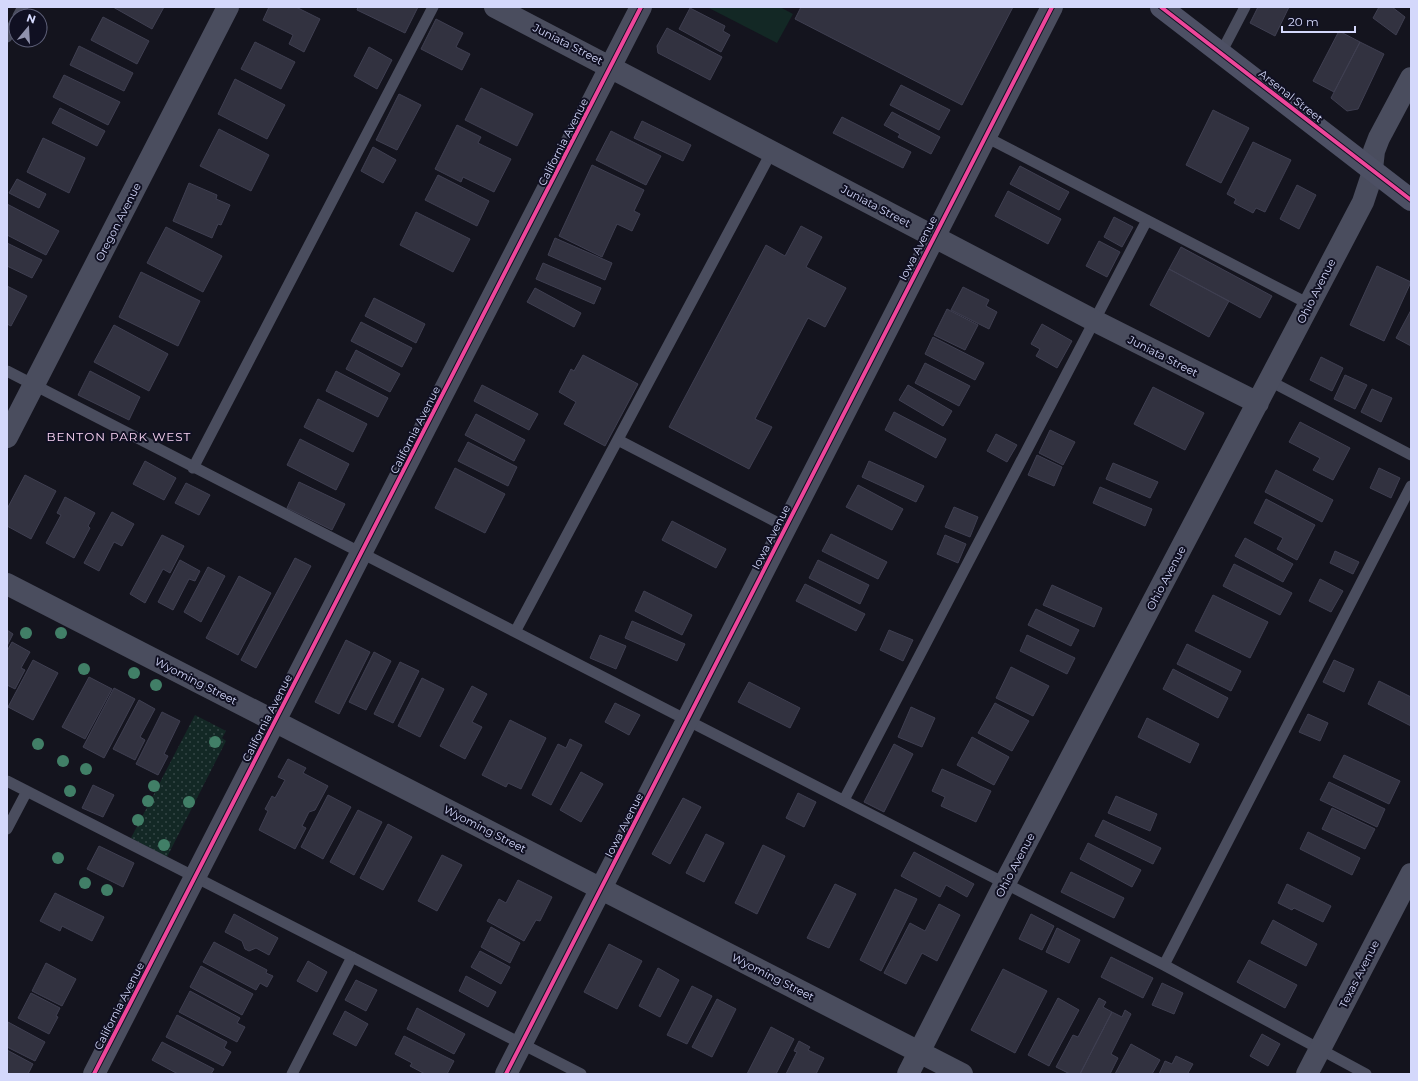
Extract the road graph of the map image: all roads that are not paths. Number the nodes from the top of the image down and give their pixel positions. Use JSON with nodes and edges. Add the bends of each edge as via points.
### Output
{"nodes":[{"id":1,"x":228,"y":7,"type":"edge"},
{"id":2,"x":433,"y":7,"type":"edge"},
{"id":3,"x":495,"y":7,"type":"edge"},
{"id":4,"x":641,"y":7,"type":"edge"},
{"id":5,"x":1052,"y":7,"type":"edge"},
{"id":6,"x":1161,"y":7,"type":"edge"},
{"id":7,"x":1245,"y":7,"type":"edge"},
{"id":8,"x":1221,"y":53,"type":"junction"},
{"id":9,"x":611,"y":67,"type":"junction"},
{"id":10,"x":1411,"y":78,"type":"edge"},
{"id":11,"x":986,"y":137,"type":"junction"},
{"id":12,"x":772,"y":151,"type":"junction"},
{"id":13,"x":1372,"y":170,"type":"junction"},
{"id":14,"x":1411,"y":200,"type":"edge"},
{"id":15,"x":1147,"y":220,"type":"junction"},
{"id":16,"x":934,"y":237,"type":"junction"},
{"id":17,"x":1310,"y":304,"type":"junction"},
{"id":18,"x":1095,"y":321,"type":"junction"},
{"id":19,"x":7,"y":371,"type":"edge"},
{"id":20,"x":1270,"y":381,"type":"junction"},
{"id":21,"x":34,"y":384,"type":"junction"},
{"id":22,"x":1258,"y":403,"type":"junction"},
{"id":23,"x":7,"y":437,"type":"edge"},
{"id":24,"x":618,"y":440,"type":"junction"},
{"id":25,"x":1411,"y":455,"type":"edge"},
{"id":26,"x":193,"y":468,"type":"junction"},
{"id":27,"x":1411,"y":486,"type":"edge"},
{"id":28,"x":786,"y":527,"type":"junction"},
{"id":29,"x":363,"y":553,"type":"junction"},
{"id":30,"x":7,"y":584,"type":"edge"},
{"id":31,"x":515,"y":632,"type":"junction"},
{"id":32,"x":688,"y":720,"type":"junction"},
{"id":33,"x":276,"y":722,"type":"junction"},
{"id":34,"x":7,"y":781,"type":"edge"},
{"id":35,"x":27,"y":791,"type":"junction"},
{"id":36,"x":844,"y":800,"type":"junction"},
{"id":37,"x":7,"y":829,"type":"edge"},
{"id":38,"x":1411,"y":874,"type":"edge"},
{"id":39,"x":196,"y":877,"type":"junction"},
{"id":40,"x":1005,"y":883,"type":"junction"},
{"id":41,"x":601,"y":889,"type":"junction"},
{"id":42,"x":352,"y":957,"type":"junction"},
{"id":43,"x":1164,"y":965,"type":"junction"},
{"id":44,"x":522,"y":1044,"type":"junction"},
{"id":45,"x":1320,"y":1050,"type":"junction"},
{"id":46,"x":919,"y":1052,"type":"junction"},
{"id":47,"x":94,"y":1074,"type":"edge"},
{"id":48,"x":292,"y":1074,"type":"edge"},
{"id":49,"x":506,"y":1074,"type":"edge"},
{"id":50,"x":581,"y":1074,"type":"edge"},
{"id":51,"x":908,"y":1074,"type":"edge"},
{"id":52,"x":962,"y":1074,"type":"edge"},
{"id":53,"x":1308,"y":1074,"type":"edge"},
{"id":54,"x":1366,"y":1074,"type":"edge"}],
"edges":[{"from":1,"to":21,"type":"street","name":"Oregon Avenue"},
{"from":2,"to":26,"type":"lane"},
{"from":3,"to":9,"type":"street","name":"Juniata Street"},
{"from":4,"to":9,"type":"street","name":"California Avenue"},
{"from":5,"to":11,"type":"street","name":"Iowa Avenue"},
{"from":6,"to":8,"type":"main road","name":"Arsenal Street"},
{"from":7,"to":8,"type":"lane"},
{"from":8,"to":13,"type":"main road","name":"Arsenal Street"},
{"from":9,"to":12,"type":"street","name":"Juniata Street"},
{"from":9,"to":29,"type":"street","name":"California Avenue"},
{"from":10,"to":13,"type":"street","name":"Ohio Avenue","via":[[1379,138],[1374,151]]},
{"from":11,"to":15,"type":"lane"},
{"from":11,"to":16,"type":"street","name":"Iowa Avenue"},
{"from":12,"to":16,"type":"street","name":"Juniata Street"},
{"from":12,"to":24,"type":"lane"},
{"from":13,"to":14,"type":"main road","name":"Arsenal Street"},
{"from":13,"to":17,"type":"street","name":"Ohio Avenue","via":[[1363,202]]},
{"from":15,"to":17,"type":"lane"},
{"from":15,"to":18,"type":"lane"},
{"from":16,"to":18,"type":"street","name":"Juniata Street"},
{"from":16,"to":28,"type":"street","name":"Iowa Avenue"},
{"from":17,"to":20,"type":"street","name":"Ohio Avenue"},
{"from":18,"to":22,"type":"street","name":"Juniata Street"},
{"from":18,"to":36,"type":"lane"},
{"from":19,"to":21,"type":"lane"},
{"from":20,"to":22,"type":"street","name":"Ohio Avenue"},
{"from":20,"to":25,"type":"lane"},
{"from":21,"to":23,"type":"street","name":"Oregon Avenue"},
{"from":21,"to":26,"type":"lane"},
{"from":22,"to":40,"type":"street","name":"Ohio Avenue"},
{"from":24,"to":28,"type":"lane"},
{"from":24,"to":31,"type":"lane"},
{"from":26,"to":29,"type":"lane"},
{"from":27,"to":43,"type":"lane"},
{"from":28,"to":32,"type":"street","name":"Iowa Avenue"},
{"from":29,"to":31,"type":"lane"},
{"from":29,"to":33,"type":"street","name":"California Avenue"},
{"from":30,"to":33,"type":"street","name":"Wyoming Street"},
{"from":31,"to":32,"type":"lane"},
{"from":32,"to":36,"type":"lane"},
{"from":32,"to":41,"type":"street","name":"Iowa Avenue"},
{"from":33,"to":39,"type":"street","name":"California Avenue"},
{"from":33,"to":41,"type":"street","name":"Wyoming Street"},
{"from":34,"to":35,"type":"lane"},
{"from":35,"to":37,"type":"lane"},
{"from":35,"to":39,"type":"lane"},
{"from":36,"to":40,"type":"lane"},
{"from":38,"to":45,"type":"street","name":"Texas Avenue"},
{"from":39,"to":42,"type":"lane"},
{"from":39,"to":47,"type":"street","name":"California Avenue"},
{"from":40,"to":43,"type":"lane"},
{"from":40,"to":46,"type":"street","name":"Ohio Avenue"},
{"from":41,"to":44,"type":"street","name":"Iowa Avenue"},
{"from":41,"to":46,"type":"street","name":"Wyoming Street"},
{"from":42,"to":44,"type":"lane"},
{"from":42,"to":48,"type":"lane"},
{"from":43,"to":45,"type":"lane"},
{"from":44,"to":49,"type":"street","name":"Iowa Avenue"},
{"from":44,"to":50,"type":"lane"},
{"from":45,"to":53,"type":"street","name":"Texas Avenue"},
{"from":45,"to":54,"type":"lane"},
{"from":46,"to":51,"type":"street","name":"Ohio Avenue"},
{"from":46,"to":52,"type":"street","name":"Wyoming Street"}]}
